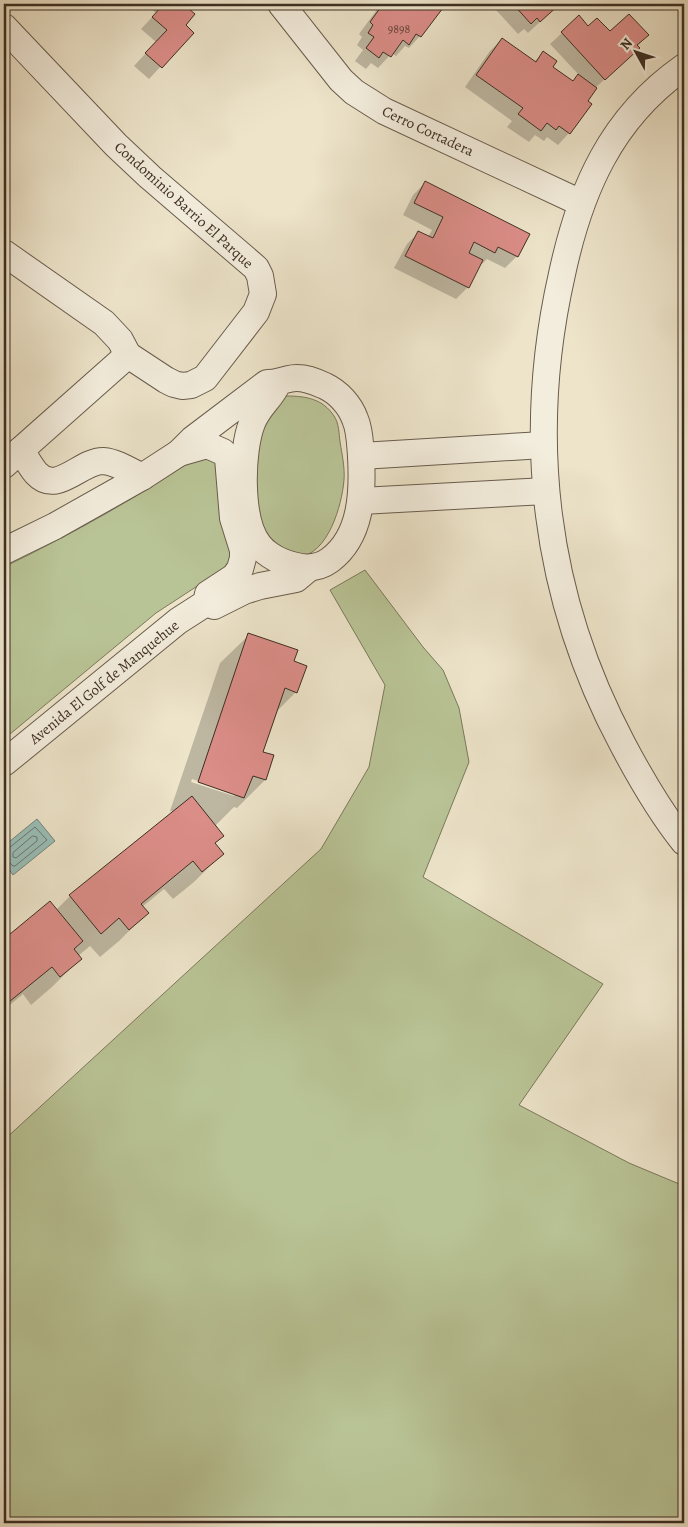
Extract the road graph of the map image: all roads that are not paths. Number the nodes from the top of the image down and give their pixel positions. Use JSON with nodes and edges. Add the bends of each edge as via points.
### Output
{"nodes":[{"id":1,"x":281,"y":4,"type":"edge"},
{"id":2,"x":300,"y":15,"type":"edge"},
{"id":3,"x":4,"y":27,"type":"edge"},
{"id":4,"x":684,"y":68,"type":"edge"},
{"id":5,"x":581,"y":203,"type":"junction"},
{"id":6,"x":4,"y":253,"type":"edge"},
{"id":7,"x":128,"y":355,"type":"junction"},
{"id":8,"x":278,"y":383,"type":"junction"},
{"id":9,"x":543,"y":445,"type":"junction"},
{"id":10,"x":179,"y":453,"type":"junction"},
{"id":11,"x":361,"y":456,"type":"junction"},
{"id":12,"x":12,"y":458,"type":"edge"},
{"id":13,"x":142,"y":476,"type":"junction"},
{"id":14,"x":546,"y":492,"type":"junction"},
{"id":15,"x":361,"y":501,"type":"junction"},
{"id":16,"x":4,"y":551,"type":"edge"},
{"id":17,"x":308,"y":569,"type":"junction"},
{"id":18,"x":206,"y":603,"type":"junction"},
{"id":19,"x":4,"y":763,"type":"edge"},
{"id":20,"x":684,"y":842,"type":"edge"}],
"edges":[{"from":1,"to":2,"type":"street","name":"Cerro Cortadera"},
{"from":2,"to":5,"type":"street","name":"Cerro Cortadera","via":[[341,80],[369,102]]},
{"from":3,"to":7,"type":"street","name":"Condominio Barrio El Parque","via":[[116,145],[249,261],[260,276],[263,294],[256,312],[205,378],[191,385],[174,384]]},
{"from":4,"to":5,"type":"street","via":[[668,78],[629,117],[601,158]]},
{"from":5,"to":9,"type":"street","via":[[567,251],[550,336]]},
{"from":6,"to":7,"type":"street","name":"Condominio Barrio El Parque","via":[[104,323],[120,340]]},
{"from":7,"to":12,"type":"street"},
{"from":8,"to":10,"type":"street","name":"Avenida El Golf de Manquehue","via":[[267,383],[256,390]]},
{"from":8,"to":11,"type":"street","name":"Avenida El Golf de Manquehue","via":[[288,379],[309,380],[336,393],[356,419]]},
{"from":8,"to":17,"type":"street","via":[[274,394],[258,410],[247,438],[245,498],[258,545],[283,562]]},
{"from":9,"to":11,"type":"street"},
{"from":9,"to":14,"type":"street"},
{"from":10,"to":13,"type":"street","name":"Avenida El Golf de Manquehue"},
{"from":10,"to":18,"type":"street","name":"Avenida El Golf de Manquehue","via":[[207,445],[228,458],[233,518],[243,558],[234,577],[208,594]]},
{"from":11,"to":15,"type":"street","name":"Avenida El Golf de Manquehue"},
{"from":12,"to":13,"type":"street","via":[[46,480],[64,479],[86,465],[103,461]]},
{"from":13,"to":16,"type":"street","name":"Avenida El Golf de Manquehue"},
{"from":14,"to":15,"type":"street"},
{"from":14,"to":20,"type":"street","via":[[560,580],[588,670],[639,776]]},
{"from":15,"to":17,"type":"street","name":"Avenida El Golf de Manquehue","via":[[353,528],[339,551],[330,560]]},
{"from":17,"to":18,"type":"street","name":"Avenida El Golf de Manquehue","via":[[296,579],[244,591],[214,606]]},
{"from":18,"to":19,"type":"street","name":"Avenida El Golf de Manquehue","via":[[178,621]]}]}
